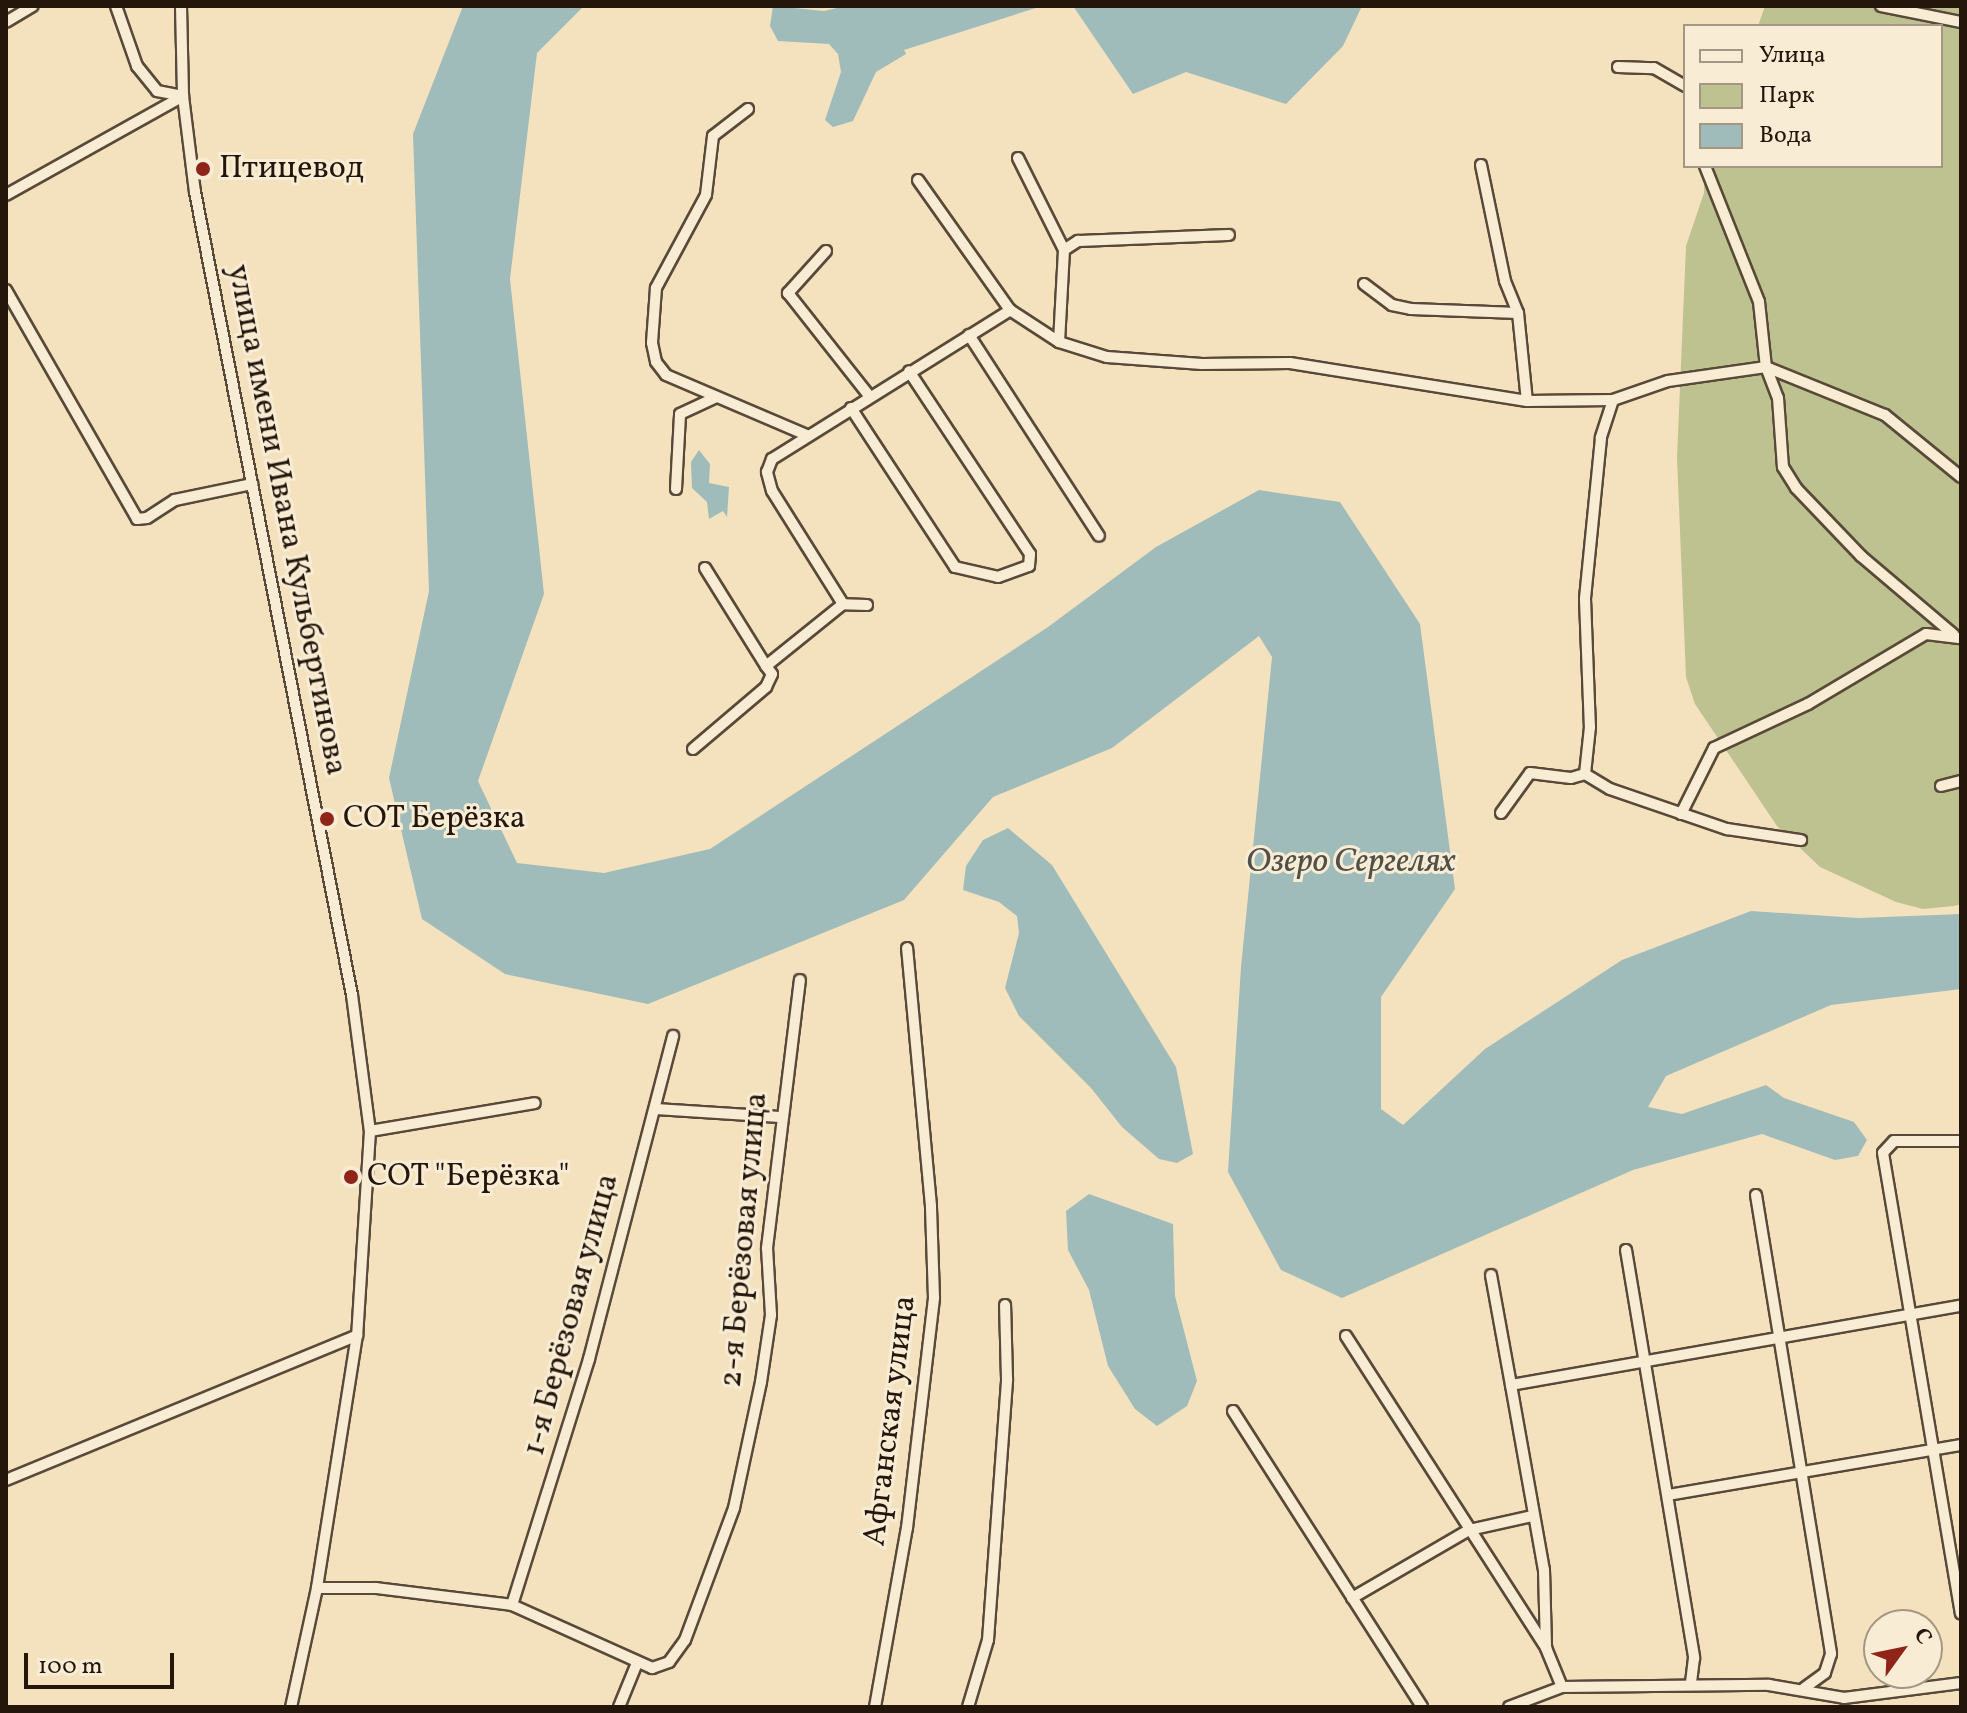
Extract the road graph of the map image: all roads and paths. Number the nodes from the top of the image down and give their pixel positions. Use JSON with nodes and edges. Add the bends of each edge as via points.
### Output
{"nodes":[{"id":1,"x":33,"y":6,"type":"edge"},
{"id":2,"x":116,"y":6,"type":"edge"},
{"id":3,"x":181,"y":6,"type":"edge"},
{"id":4,"x":1881,"y":6,"type":"edge"},
{"id":5,"x":6,"y":22,"type":"edge"},
{"id":6,"x":1961,"y":22,"type":"edge"},
{"id":7,"x":1618,"y":67,"type":"dead end"},
{"id":8,"x":1683,"y":85,"type":"edge"},
{"id":9,"x":183,"y":96,"type":"junction"},
{"id":10,"x":748,"y":109,"type":"dead end"},
{"id":11,"x":1018,"y":158,"type":"dead end"},
{"id":12,"x":1481,"y":165,"type":"dead end"},
{"id":13,"x":1706,"y":168,"type":"edge"},
{"id":14,"x":918,"y":180,"type":"dead end"},
{"id":15,"x":6,"y":195,"type":"edge"},
{"id":16,"x":1229,"y":235,"type":"dead end"},
{"id":17,"x":1064,"y":250,"type":"junction"},
{"id":18,"x":826,"y":251,"type":"dead end"},
{"id":19,"x":1364,"y":284,"type":"dead end"},
{"id":20,"x":6,"y":290,"type":"edge"},
{"id":21,"x":1010,"y":310,"type":"junction"},
{"id":22,"x":1518,"y":313,"type":"junction"},
{"id":23,"x":969,"y":335,"type":"junction"},
{"id":24,"x":1059,"y":342,"type":"junction"},
{"id":25,"x":1766,"y":367,"type":"junction"},
{"id":26,"x":909,"y":371,"type":"junction"},
{"id":27,"x":870,"y":397,"type":"junction"},
{"id":28,"x":714,"y":398,"type":"junction"},
{"id":29,"x":1613,"y":400,"type":"junction"},
{"id":30,"x":1527,"y":401,"type":"junction"},
{"id":31,"x":851,"y":408,"type":"junction"},
{"id":32,"x":809,"y":436,"type":"junction"},
{"id":33,"x":1961,"y":477,"type":"edge"},
{"id":34,"x":252,"y":484,"type":"junction"},
{"id":35,"x":676,"y":489,"type":"dead end"},
{"id":36,"x":1099,"y":536,"type":"dead end"},
{"id":37,"x":705,"y":568,"type":"dead end"},
{"id":38,"x":843,"y":604,"type":"junction"},
{"id":39,"x":867,"y":605,"type":"dead end"},
{"id":40,"x":1957,"y":636,"type":"edge"},
{"id":41,"x":766,"y":666,"type":"junction"},
{"id":42,"x":693,"y":749,"type":"dead end"},
{"id":43,"x":1585,"y":774,"type":"junction"},
{"id":44,"x":1961,"y":781,"type":"edge"},
{"id":45,"x":1941,"y":786,"type":"dead end"},
{"id":46,"x":1501,"y":813,"type":"dead end"},
{"id":47,"x":1681,"y":814,"type":"junction"},
{"id":48,"x":1801,"y":840,"type":"dead end"},
{"id":49,"x":907,"y":948,"type":"dead end"},
{"id":50,"x":800,"y":980,"type":"dead end"},
{"id":51,"x":673,"y":1036,"type":"dead end"},
{"id":52,"x":535,"y":1103,"type":"dead end"},
{"id":53,"x":656,"y":1109,"type":"junction"},
{"id":54,"x":780,"y":1117,"type":"junction"},
{"id":55,"x":370,"y":1131,"type":"junction"},
{"id":56,"x":1961,"y":1141,"type":"edge"},
{"id":57,"x":1756,"y":1195,"type":"dead end"},
{"id":58,"x":1626,"y":1250,"type":"dead end"},
{"id":59,"x":1491,"y":1275,"type":"dead end"},
{"id":60,"x":1005,"y":1305,"type":"dead end"},
{"id":61,"x":1961,"y":1306,"type":"edge"},
{"id":62,"x":1910,"y":1315,"type":"junction"},
{"id":63,"x":357,"y":1335,"type":"junction"},
{"id":64,"x":1346,"y":1336,"type":"dead end"},
{"id":65,"x":1779,"y":1341,"type":"junction"},
{"id":66,"x":1645,"y":1362,"type":"junction"},
{"id":67,"x":1511,"y":1385,"type":"junction"},
{"id":68,"x":1233,"y":1411,"type":"dead end"},
{"id":69,"x":1961,"y":1445,"type":"edge"},
{"id":70,"x":1933,"y":1450,"type":"junction"},
{"id":71,"x":1800,"y":1472,"type":"junction"},
{"id":72,"x":6,"y":1480,"type":"edge"},
{"id":73,"x":1668,"y":1495,"type":"junction"},
{"id":74,"x":1532,"y":1516,"type":"junction"},
{"id":75,"x":1469,"y":1530,"type":"junction"},
{"id":76,"x":317,"y":1588,"type":"junction"},
{"id":77,"x":1352,"y":1598,"type":"junction"},
{"id":78,"x":512,"y":1605,"type":"junction"},
{"id":79,"x":1961,"y":1613,"type":"edge"},
{"id":80,"x":1546,"y":1648,"type":"junction"},
{"id":81,"x":637,"y":1663,"type":"junction"},
{"id":82,"x":1961,"y":1683,"type":"edge"},
{"id":83,"x":1691,"y":1684,"type":"junction"},
{"id":84,"x":1562,"y":1687,"type":"junction"},
{"id":85,"x":1804,"y":1688,"type":"junction"},
{"id":86,"x":291,"y":1707,"type":"edge"},
{"id":87,"x":619,"y":1707,"type":"edge"},
{"id":88,"x":875,"y":1707,"type":"edge"},
{"id":89,"x":968,"y":1707,"type":"edge"},
{"id":90,"x":1422,"y":1707,"type":"edge"},
{"id":91,"x":1509,"y":1707,"type":"edge"}],
"edges":[{"from":1,"to":5,"type":"street"},
{"from":2,"to":9,"type":"street","via":[[137,66],[157,91]]},
{"from":3,"to":9,"type":"street","name":"улица имени Ивана Кульбертинова"},
{"from":4,"to":6,"type":"street"},
{"from":7,"to":8,"type":"street","via":[[1654,68]]},
{"from":9,"to":15,"type":"street"},
{"from":9,"to":34,"type":"street","name":"улица имени Ивана Кульбертинова","via":[[195,192]]},
{"from":10,"to":28,"type":"street","via":[[713,136],[706,195],[669,259],[653,313],[656,362],[666,375]]},
{"from":11,"to":17,"type":"street"},
{"from":12,"to":22,"type":"street","via":[[1505,281]]},
{"from":13,"to":25,"type":"street","via":[[1759,302]]},
{"from":14,"to":21,"type":"street"},
{"from":16,"to":17,"type":"street","via":[[1078,241]]},
{"from":17,"to":24,"type":"street"},
{"from":18,"to":27,"type":"street","via":[[788,293]]},
{"from":19,"to":22,"type":"street","via":[[1392,305],[1411,309]]},
{"from":20,"to":34,"type":"street","via":[[137,519],[195,494]]},
{"from":21,"to":23,"type":"street"},
{"from":21,"to":24,"type":"street"},
{"from":22,"to":30,"type":"street"},
{"from":23,"to":26,"type":"street"},
{"from":23,"to":36,"type":"street"},
{"from":24,"to":30,"type":"street","via":[[1107,357],[1290,363]]},
{"from":25,"to":29,"type":"street","via":[[1668,381]]},
{"from":25,"to":33,"type":"street","via":[[1885,415]]},
{"from":25,"to":40,"type":"street","via":[[1778,398],[1777,445],[1796,488],[1899,591]]},
{"from":26,"to":27,"type":"street"},
{"from":26,"to":31,"type":"street","via":[[1030,554],[1029,566],[998,577],[955,567]]},
{"from":27,"to":31,"type":"street"},
{"from":28,"to":32,"type":"street"},
{"from":28,"to":35,"type":"street","via":[[680,414]]},
{"from":29,"to":30,"type":"street"},
{"from":29,"to":43,"type":"street","via":[[1601,438],[1585,599],[1590,727]]},
{"from":31,"to":32,"type":"street"},
{"from":32,"to":38,"type":"street","via":[[772,459],[767,472],[772,491]]},
{"from":34,"to":55,"type":"street","name":"улица имени Ивана Кульбертинова","via":[[352,995]]},
{"from":37,"to":41,"type":"street"},
{"from":38,"to":39,"type":"street"},
{"from":38,"to":41,"type":"street"},
{"from":40,"to":47,"type":"street","via":[[1926,634],[1808,704],[1714,748]]},
{"from":41,"to":42,"type":"street","via":[[772,674],[766,687]]},
{"from":43,"to":46,"type":"street","via":[[1571,778],[1530,773]]},
{"from":43,"to":47,"type":"street","via":[[1610,789]]},
{"from":44,"to":45,"type":"street"},
{"from":47,"to":48,"type":"street","via":[[1757,837]]},
{"from":49,"to":88,"type":"street","name":"Афганская улица","via":[[931,1206],[934,1298],[907,1528]]},
{"from":50,"to":54,"type":"street","name":"2-я Берёзовая улица"},
{"from":51,"to":53,"type":"street","name":"1-я Берёзовая улица"},
{"from":52,"to":55,"type":"street"},
{"from":53,"to":54,"type":"street"},
{"from":53,"to":78,"type":"street","name":"1-я Берёзовая улица","via":[[589,1359]]},
{"from":54,"to":81,"type":"street","name":"2-я Берёзовая улица","via":[[767,1248],[767,1348],[734,1508],[685,1640],[669,1662],[652,1668]]},
{"from":55,"to":63,"type":"street","name":"улица имени Ивана Кульбертинова"},
{"from":56,"to":62,"type":"street","via":[[1894,1141],[1883,1153]]},
{"from":57,"to":65,"type":"street"},
{"from":58,"to":66,"type":"street"},
{"from":59,"to":67,"type":"street"},
{"from":60,"to":89,"type":"street","via":[[1007,1379],[988,1640]]},
{"from":61,"to":62,"type":"street"},
{"from":62,"to":65,"type":"street"},
{"from":62,"to":70,"type":"street"},
{"from":63,"to":72,"type":"street"},
{"from":63,"to":76,"type":"street","name":"улица имени Ивана Кульбертинова"},
{"from":64,"to":75,"type":"street"},
{"from":65,"to":66,"type":"street"},
{"from":65,"to":71,"type":"street"},
{"from":66,"to":67,"type":"street"},
{"from":66,"to":73,"type":"street"},
{"from":67,"to":74,"type":"street"},
{"from":68,"to":77,"type":"street"},
{"from":69,"to":70,"type":"street"},
{"from":70,"to":71,"type":"street"},
{"from":70,"to":79,"type":"street"},
{"from":71,"to":73,"type":"street"},
{"from":71,"to":85,"type":"street","via":[[1831,1654],[1825,1673]]},
{"from":73,"to":83,"type":"street","via":[[1694,1658]]},
{"from":74,"to":75,"type":"street"},
{"from":74,"to":80,"type":"street","via":[[1544,1570]]},
{"from":75,"to":77,"type":"street"},
{"from":75,"to":80,"type":"street"},
{"from":76,"to":78,"type":"street","via":[[376,1588]]},
{"from":76,"to":86,"type":"street","name":"улица имени Ивана Кульбертинова"},
{"from":77,"to":90,"type":"street"},
{"from":78,"to":81,"type":"street"},
{"from":80,"to":84,"type":"street"},
{"from":81,"to":87,"type":"street"},
{"from":82,"to":85,"type":"street","via":[[1876,1697],[1844,1698]]},
{"from":83,"to":84,"type":"street"},
{"from":83,"to":85,"type":"street"},
{"from":84,"to":91,"type":"street"}]}
